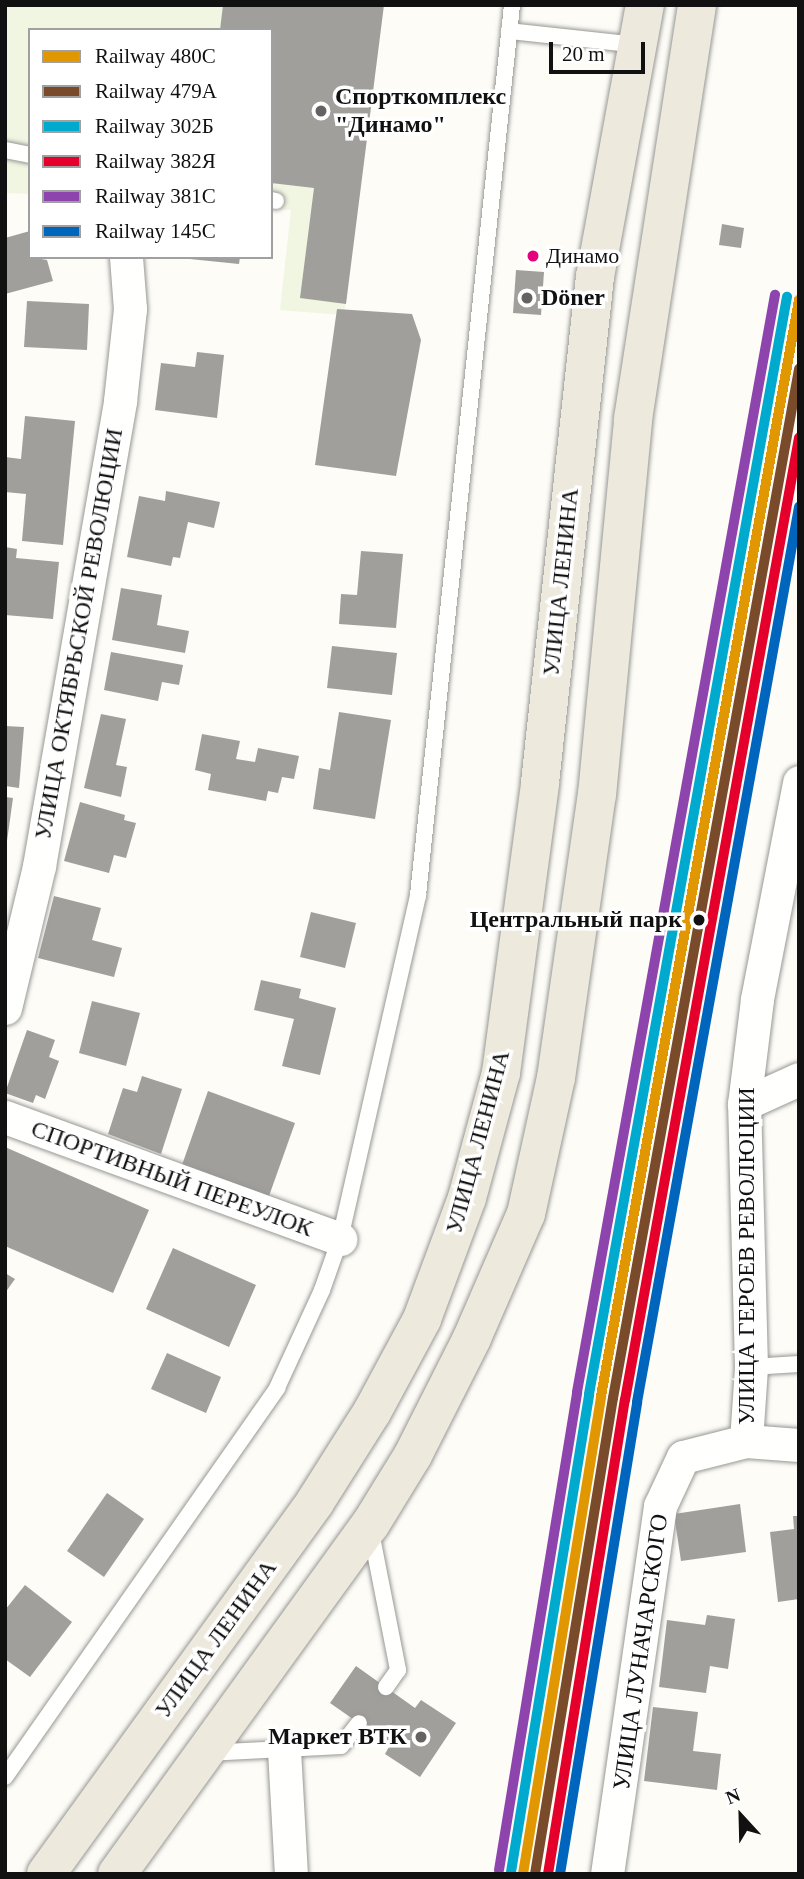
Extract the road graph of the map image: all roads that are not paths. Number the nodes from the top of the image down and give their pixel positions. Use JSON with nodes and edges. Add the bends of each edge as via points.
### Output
{"nodes":[{"id":1,"x":512,"y":5,"type":"edge"},
{"id":2,"x":645,"y":5,"type":"edge"},
{"id":3,"x":697,"y":5,"type":"edge"},
{"id":4,"x":509,"y":31,"type":"junction"},
{"id":5,"x":638,"y":45,"type":"junction"},
{"id":6,"x":688,"y":50,"type":"junction"},
{"id":7,"x":5,"y":150,"type":"edge"},
{"id":8,"x":28,"y":155,"type":"edge"},
{"id":9,"x":126,"y":259,"type":"edge"},
{"id":10,"x":799,"y":782,"type":"edge"},
{"id":11,"x":5,"y":1008,"type":"edge"},
{"id":12,"x":799,"y":1079,"type":"edge"},
{"id":13,"x":744,"y":1104,"type":"junction"},
{"id":14,"x":5,"y":1117,"type":"edge"},
{"id":15,"x":340,"y":1239,"type":"junction"},
{"id":16,"x":799,"y":1364,"type":"edge"},
{"id":17,"x":751,"y":1367,"type":"junction"},
{"id":18,"x":746,"y":1441,"type":"junction"},
{"id":19,"x":799,"y":1445,"type":"edge"},
{"id":20,"x":370,"y":1525,"type":"junction"},
{"id":21,"x":386,"y":1687,"type":"dead end"},
{"id":22,"x":359,"y":1723,"type":"dead end"},
{"id":23,"x":284,"y":1750,"type":"junction"},
{"id":24,"x":205,"y":1753,"type":"junction"},
{"id":25,"x":5,"y":1777,"type":"edge"},
{"id":26,"x":46,"y":1874,"type":"edge"},
{"id":27,"x":117,"y":1874,"type":"edge"},
{"id":28,"x":291,"y":1874,"type":"edge"},
{"id":29,"x":607,"y":1874,"type":"edge"}],
"edges":[{"from":1,"to":4,"type":"lane"},
{"from":2,"to":5,"type":"main road","name":"УЛИЦА ЛЕНИНА"},
{"from":3,"to":6,"type":"main road"},
{"from":4,"to":5,"type":"lane"},
{"from":4,"to":15,"type":"lane","via":[[418,895]]},
{"from":5,"to":6,"type":"main road"},
{"from":5,"to":26,"type":"main road","name":"УЛИЦА ЛЕНИНА","via":[[595,277],[540,783],[501,1073],[467,1198],[422,1319],[372,1412],[315,1502]]},
{"from":6,"to":20,"type":"main road","via":[[633,419],[597,796],[556,1078],[526,1214],[432,1423]]},
{"from":7,"to":8,"type":"lane"},
{"from":9,"to":11,"type":"street","name":"УЛИЦА ОКТЯБРЬСКОЙ РЕВОЛЮЦИИ","via":[[130,309],[120,401],[39,866]]},
{"from":10,"to":13,"type":"street","name":"УЛИЦА ГЕРОЕВ РЕВОЛЮЦИИ","via":[[757,999]]},
{"from":12,"to":13,"type":"street"},
{"from":13,"to":17,"type":"street","name":"УЛИЦА ГЕРОЕВ РЕВОЛЮЦИИ"},
{"from":14,"to":15,"type":"street","name":"СПОРТИВНЫЙ ПЕРЕУЛОК"},
{"from":15,"to":25,"type":"lane","via":[[277,1388]]},
{"from":16,"to":17,"type":"lane"},
{"from":17,"to":18,"type":"street","name":"УЛИЦА ГЕРОЕВ РЕВОЛЮЦИИ"},
{"from":18,"to":19,"type":"street"},
{"from":18,"to":29,"type":"street","name":"УЛИЦА ЛУНАЧАРСКОГО","via":[[682,1457],[660,1506]]},
{"from":20,"to":21,"type":"lane","via":[[398,1670]]},
{"from":20,"to":24,"type":"main road"},
{"from":22,"to":23,"type":"lane","via":[[341,1746]]},
{"from":23,"to":24,"type":"lane"},
{"from":23,"to":28,"type":"street"},
{"from":24,"to":27,"type":"main road"}]}
